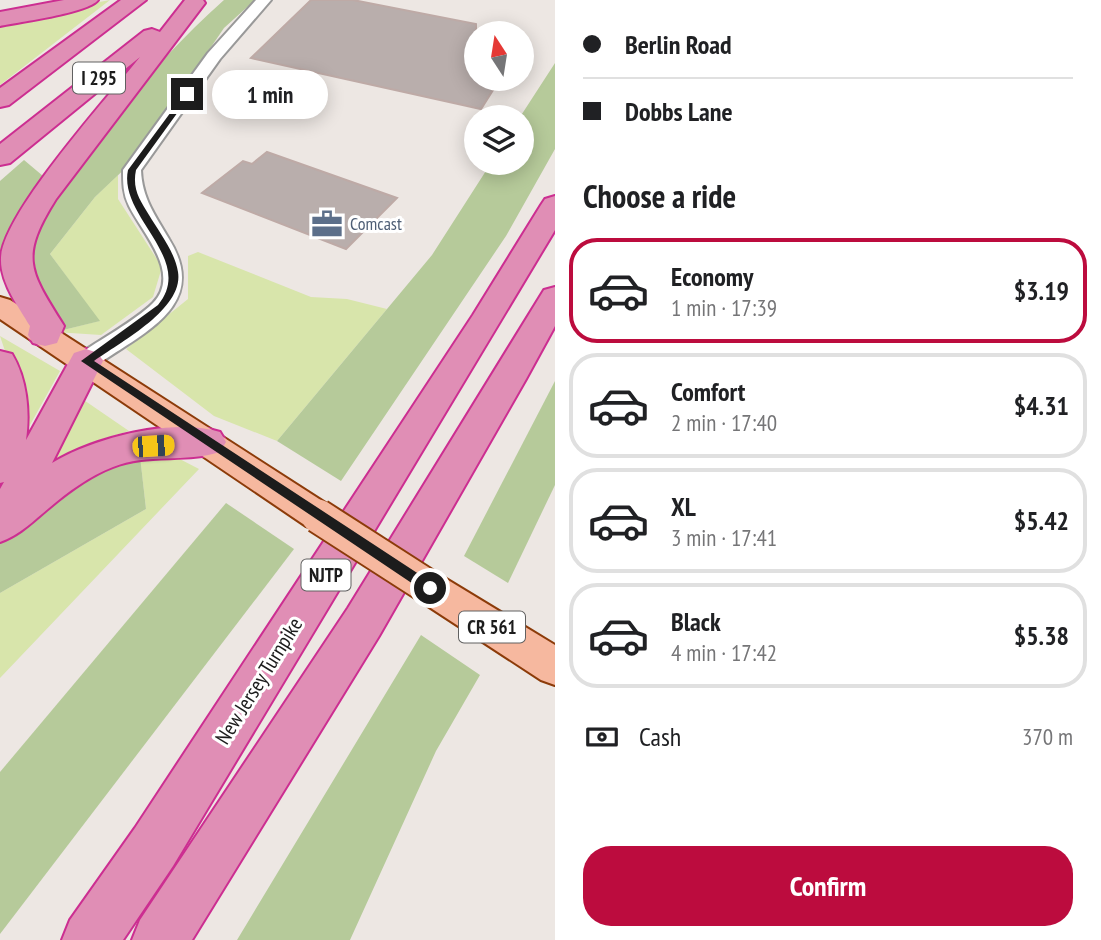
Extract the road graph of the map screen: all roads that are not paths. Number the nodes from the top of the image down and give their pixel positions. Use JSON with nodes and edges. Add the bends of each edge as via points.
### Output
{"nodes":[{"id":1,"x":87,"y":0,"type":"edge"},
{"id":2,"x":135,"y":0,"type":"edge"},
{"id":3,"x":264,"y":0,"type":"edge"},
{"id":4,"x":196,"y":1,"type":"edge"},
{"id":5,"x":0,"y":19,"type":"edge"},
{"id":6,"x":0,"y":100,"type":"edge"},
{"id":7,"x":0,"y":157,"type":"edge"},
{"id":8,"x":555,"y":205,"type":"edge"},
{"id":9,"x":555,"y":297,"type":"edge"},
{"id":10,"x":0,"y":306,"type":"edge"},
{"id":11,"x":45,"y":335,"type":"junction"},
{"id":12,"x":86,"y":361,"type":"junction"},
{"id":13,"x":0,"y":363,"type":"edge"},
{"id":14,"x":207,"y":442,"type":"junction"},
{"id":15,"x":0,"y":468,"type":"edge"},
{"id":16,"x":1,"y":524,"type":"edge"},
{"id":17,"x":555,"y":667,"type":"edge"},
{"id":18,"x":90,"y":940,"type":"edge"},
{"id":19,"x":160,"y":940,"type":"edge"}],
"edges":[{"from":1,"to":5,"type":"highway"},
{"from":2,"to":6,"type":"highway","number":"I 295"},
{"from":3,"to":12,"type":"street","via":[[214,55],[132,170],[133,195],[174,273],[171,296]]},
{"from":4,"to":7,"type":"highway","number":"I 295"},
{"from":4,"to":11,"type":"highway","via":[[44,195],[17,239],[15,266],[21,285],[47,326]]},
{"from":8,"to":18,"type":"highway","name":"New Jersey Turnpike","number":"NJTP","via":[[154,847]]},
{"from":9,"to":19,"type":"highway","number":"NJTP","via":[[295,731]]},
{"from":10,"to":11,"type":"main road","number":"CR 561"},
{"from":11,"to":12,"type":"main road","number":"CR 561"},
{"from":12,"to":14,"type":"main road","number":"CR 561"},
{"from":12,"to":16,"type":"highway"},
{"from":13,"to":15,"type":"highway","via":[[10,403],[10,435]]},
{"from":14,"to":16,"type":"highway","via":[[140,446],[96,458],[75,468]]},
{"from":14,"to":17,"type":"main road","number":"CR 561","bridge":true}]}
